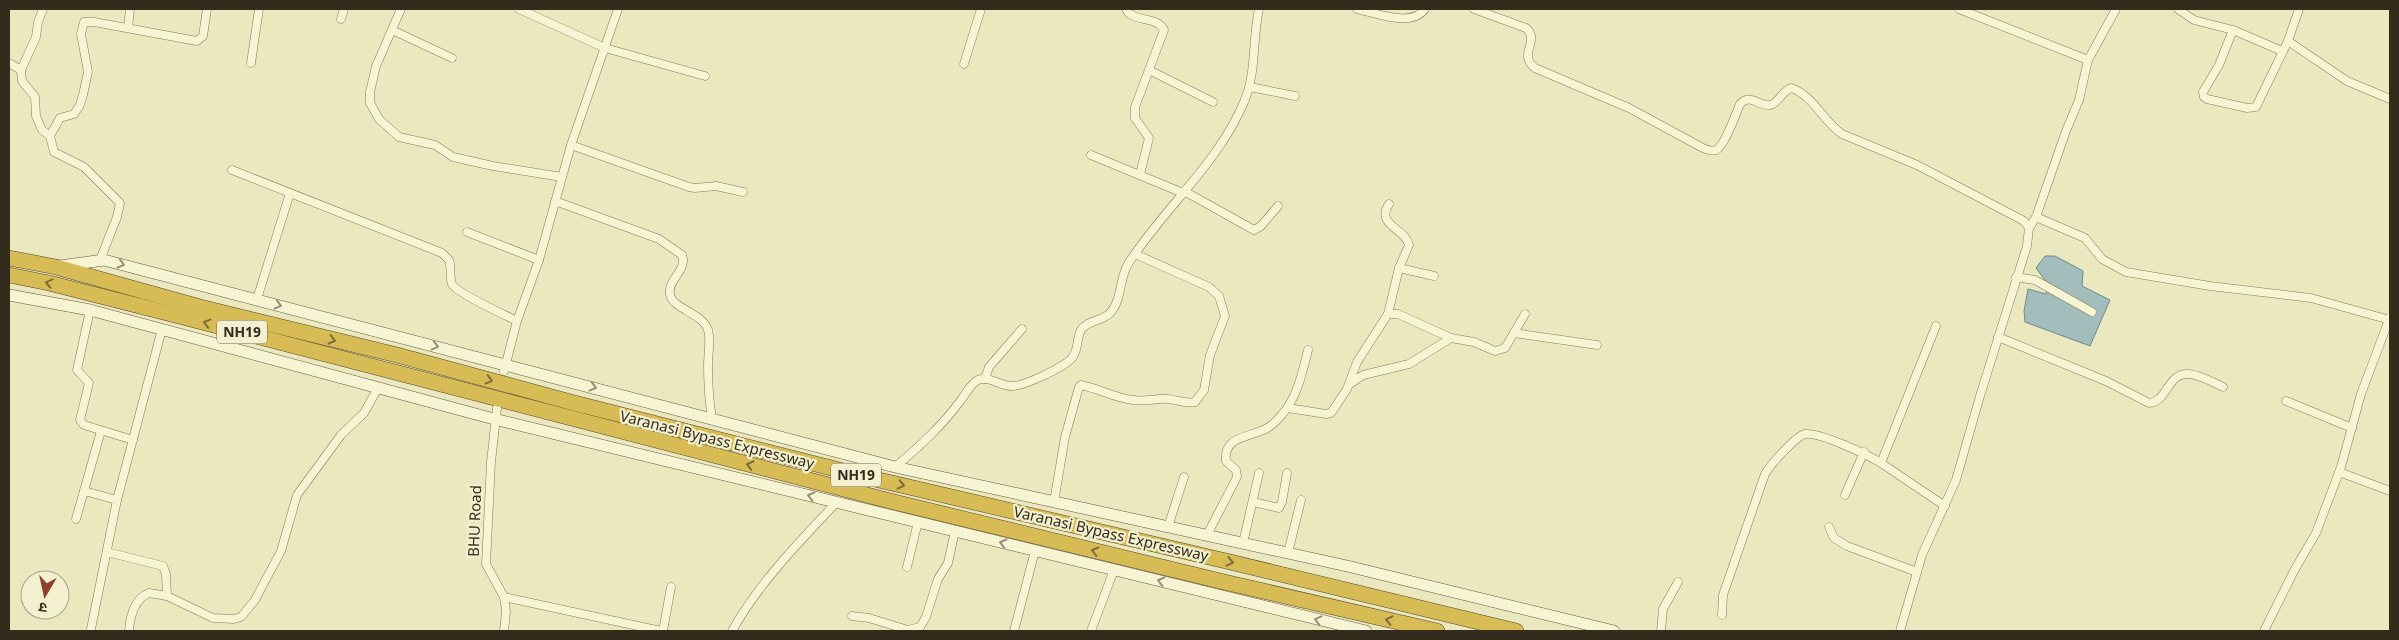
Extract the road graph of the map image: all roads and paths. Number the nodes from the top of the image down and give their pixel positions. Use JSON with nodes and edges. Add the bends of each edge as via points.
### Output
{"nodes":[{"id":1,"x":43,"y":9,"type":"edge"},
{"id":2,"x":130,"y":9,"type":"edge"},
{"id":3,"x":207,"y":9,"type":"edge"},
{"id":4,"x":259,"y":9,"type":"edge"},
{"id":5,"x":344,"y":9,"type":"edge"},
{"id":6,"x":401,"y":9,"type":"edge"},
{"id":7,"x":519,"y":9,"type":"edge"},
{"id":8,"x":618,"y":9,"type":"edge"},
{"id":9,"x":981,"y":9,"type":"edge"},
{"id":10,"x":1126,"y":9,"type":"edge"},
{"id":11,"x":1259,"y":9,"type":"edge"},
{"id":12,"x":1357,"y":9,"type":"edge"},
{"id":13,"x":1425,"y":9,"type":"edge"},
{"id":14,"x":1474,"y":9,"type":"edge"},
{"id":15,"x":1964,"y":9,"type":"edge"},
{"id":16,"x":2116,"y":9,"type":"edge"},
{"id":17,"x":2178,"y":9,"type":"edge"},
{"id":18,"x":2299,"y":9,"type":"edge"},
{"id":19,"x":342,"y":19,"type":"dead end"},
{"id":20,"x":128,"y":28,"type":"junction"},
{"id":21,"x":392,"y":30,"type":"junction"},
{"id":22,"x":2233,"y":30,"type":"junction"},
{"id":23,"x":2288,"y":41,"type":"junction"},
{"id":24,"x":605,"y":48,"type":"junction"},
{"id":25,"x":2282,"y":51,"type":"junction"},
{"id":26,"x":452,"y":58,"type":"dead end"},
{"id":27,"x":2088,"y":60,"type":"junction"},
{"id":28,"x":9,"y":63,"type":"edge"},
{"id":29,"x":252,"y":63,"type":"dead end"},
{"id":30,"x":964,"y":64,"type":"dead end"},
{"id":31,"x":21,"y":70,"type":"junction"},
{"id":32,"x":1149,"y":70,"type":"junction"},
{"id":33,"x":705,"y":76,"type":"dead end"},
{"id":34,"x":1250,"y":87,"type":"junction"},
{"id":35,"x":1295,"y":96,"type":"dead end"},
{"id":36,"x":2390,"y":99,"type":"edge"},
{"id":37,"x":1213,"y":102,"type":"dead end"},
{"id":38,"x":50,"y":136,"type":"junction"},
{"id":39,"x":571,"y":145,"type":"junction"},
{"id":40,"x":1091,"y":155,"type":"dead end"},
{"id":41,"x":232,"y":170,"type":"dead end"},
{"id":42,"x":1140,"y":174,"type":"junction"},
{"id":43,"x":562,"y":177,"type":"junction"},
{"id":44,"x":743,"y":192,"type":"dead end"},
{"id":45,"x":1183,"y":192,"type":"junction"},
{"id":46,"x":290,"y":193,"type":"junction"},
{"id":47,"x":555,"y":202,"type":"junction"},
{"id":48,"x":1390,"y":204,"type":"dead end"},
{"id":49,"x":1278,"y":206,"type":"dead end"},
{"id":50,"x":2036,"y":217,"type":"junction"},
{"id":51,"x":2029,"y":228,"type":"junction"},
{"id":52,"x":467,"y":232,"type":"dead end"},
{"id":53,"x":1135,"y":254,"type":"junction"},
{"id":54,"x":9,"y":258,"type":"edge"},
{"id":55,"x":100,"y":260,"type":"junction"},
{"id":56,"x":539,"y":260,"type":"junction"},
{"id":57,"x":56,"y":267,"type":"junction"},
{"id":58,"x":1399,"y":268,"type":"junction"},
{"id":59,"x":9,"y":275,"type":"edge"},
{"id":60,"x":1434,"y":276,"type":"dead end"},
{"id":61,"x":2016,"y":277,"type":"junction"},
{"id":62,"x":9,"y":296,"type":"edge"},
{"id":63,"x":257,"y":299,"type":"junction"},
{"id":64,"x":90,"y":310,"type":"junction"},
{"id":65,"x":2092,"y":312,"type":"dead end"},
{"id":66,"x":1388,"y":314,"type":"junction"},
{"id":67,"x":1524,"y":314,"type":"dead end"},
{"id":68,"x":2390,"y":319,"type":"edge"},
{"id":69,"x":517,"y":321,"type":"junction"},
{"id":70,"x":1936,"y":326,"type":"dead end"},
{"id":71,"x":162,"y":329,"type":"junction"},
{"id":72,"x":1022,"y":329,"type":"dead end"},
{"id":73,"x":1514,"y":333,"type":"junction"},
{"id":74,"x":1998,"y":337,"type":"junction"},
{"id":75,"x":1451,"y":338,"type":"junction"},
{"id":76,"x":1598,"y":345,"type":"dead end"},
{"id":77,"x":1308,"y":350,"type":"dead end"},
{"id":78,"x":505,"y":367,"type":"junction"},
{"id":79,"x":985,"y":379,"type":"junction"},
{"id":80,"x":2223,"y":387,"type":"dead end"},
{"id":81,"x":378,"y":388,"type":"junction"},
{"id":82,"x":1347,"y":389,"type":"junction"},
{"id":83,"x":2286,"y":401,"type":"dead end"},
{"id":84,"x":1288,"y":408,"type":"junction"},
{"id":85,"x":495,"y":414,"type":"junction"},
{"id":86,"x":712,"y":418,"type":"junction"},
{"id":87,"x":2352,"y":428,"type":"junction"},
{"id":88,"x":101,"y":431,"type":"junction"},
{"id":89,"x":133,"y":440,"type":"junction"},
{"id":90,"x":1864,"y":452,"type":"junction"},
{"id":91,"x":1881,"y":463,"type":"junction"},
{"id":92,"x":895,"y":467,"type":"junction"},
{"id":93,"x":2339,"y":472,"type":"junction"},
{"id":94,"x":1287,"y":473,"type":"dead end"},
{"id":95,"x":1258,"y":474,"type":"dead end"},
{"id":96,"x":1184,"y":477,"type":"dead end"},
{"id":97,"x":2390,"y":490,"type":"edge"},
{"id":98,"x":84,"y":491,"type":"junction"},
{"id":99,"x":1845,"y":495,"type":"dead end"},
{"id":100,"x":117,"y":500,"type":"junction"},
{"id":101,"x":1301,"y":500,"type":"dead end"},
{"id":102,"x":837,"y":502,"type":"junction"},
{"id":103,"x":1054,"y":502,"type":"junction"},
{"id":104,"x":1253,"y":502,"type":"junction"},
{"id":105,"x":1945,"y":506,"type":"junction"},
{"id":106,"x":76,"y":519,"type":"dead end"},
{"id":107,"x":918,"y":522,"type":"junction"},
{"id":108,"x":1168,"y":527,"type":"junction"},
{"id":109,"x":1829,"y":527,"type":"dead end"},
{"id":110,"x":955,"y":531,"type":"junction"},
{"id":111,"x":1207,"y":536,"type":"junction"},
{"id":112,"x":1243,"y":543,"type":"junction"},
{"id":113,"x":1036,"y":551,"type":"junction"},
{"id":114,"x":107,"y":552,"type":"junction"},
{"id":115,"x":1288,"y":553,"type":"junction"},
{"id":116,"x":907,"y":567,"type":"dead end"},
{"id":117,"x":1114,"y":570,"type":"junction"},
{"id":118,"x":1917,"y":572,"type":"junction"},
{"id":119,"x":1678,"y":582,"type":"dead end"},
{"id":120,"x":671,"y":587,"type":"dead end"},
{"id":121,"x":167,"y":596,"type":"junction"},
{"id":122,"x":504,"y":596,"type":"junction"},
{"id":123,"x":852,"y":616,"type":"dead end"},
{"id":124,"x":1722,"y":616,"type":"dead end"},
{"id":125,"x":91,"y":629,"type":"dead end"},
{"id":126,"x":129,"y":631,"type":"edge"},
{"id":127,"x":504,"y":631,"type":"edge"},
{"id":128,"x":662,"y":631,"type":"edge"},
{"id":129,"x":732,"y":631,"type":"edge"},
{"id":130,"x":1014,"y":631,"type":"edge"},
{"id":131,"x":1090,"y":631,"type":"edge"},
{"id":132,"x":1366,"y":631,"type":"edge"},
{"id":133,"x":1437,"y":631,"type":"edge"},
{"id":134,"x":1516,"y":631,"type":"edge"},
{"id":135,"x":1614,"y":631,"type":"edge"},
{"id":136,"x":1662,"y":631,"type":"edge"},
{"id":137,"x":1900,"y":631,"type":"edge"},
{"id":138,"x":2264,"y":631,"type":"edge"}],
"edges":[{"from":1,"to":31,"type":"street","via":[[36,37]]},
{"from":2,"to":20,"type":"street"},
{"from":3,"to":20,"type":"street","via":[[203,36],[197,41]]},
{"from":4,"to":29,"type":"street"},
{"from":5,"to":19,"type":"street"},
{"from":6,"to":21,"type":"street"},
{"from":7,"to":24,"type":"street"},
{"from":8,"to":24,"type":"street"},
{"from":9,"to":30,"type":"street"},
{"from":10,"to":32,"type":"street","via":[[1132,16],[1162,26],[1163,34]]},
{"from":11,"to":34,"type":"street"},
{"from":12,"to":13,"type":"street","via":[[1408,18],[1417,17]]},
{"from":14,"to":51,"type":"street","via":[[1526,28],[1532,38],[1528,63],[1535,68],[1629,108],[1701,147],[1716,150],[1722,144],[1744,100],[1769,105],[1775,103],[1784,90],[1791,88],[1805,95],[1842,134],[1917,165],[2024,221]]},
{"from":15,"to":27,"type":"street"},
{"from":16,"to":27,"type":"street"},
{"from":17,"to":22,"type":"street","via":[[2194,20]]},
{"from":18,"to":23,"type":"street"},
{"from":20,"to":38,"type":"street","via":[[84,22],[81,34],[88,72],[80,105],[74,114],[60,118]]},
{"from":21,"to":26,"type":"street"},
{"from":21,"to":43,"type":"street","via":[[375,70],[369,97],[374,111],[392,132],[403,139],[435,145],[453,157]]},
{"from":22,"to":25,"type":"street"},
{"from":22,"to":25,"type":"street","via":[[2219,66],[2203,92],[2207,99],[2254,109]]},
{"from":23,"to":25,"type":"street"},
{"from":23,"to":36,"type":"street","via":[[2340,77]]},
{"from":24,"to":33,"type":"street"},
{"from":24,"to":39,"type":"street"},
{"from":27,"to":50,"type":"street","via":[[2079,100]]},
{"from":28,"to":31,"type":"street"},
{"from":31,"to":38,"type":"street","via":[[22,81],[35,97],[40,127]]},
{"from":32,"to":37,"type":"street"},
{"from":32,"to":42,"type":"street","via":[[1134,114],[1149,138]]},
{"from":34,"to":35,"type":"street"},
{"from":34,"to":45,"type":"street","via":[[1222,144]]},
{"from":38,"to":55,"type":"street","via":[[54,152],[84,167],[120,203]]},
{"from":39,"to":43,"type":"street"},
{"from":39,"to":44,"type":"street","via":[[689,187],[716,186]]},
{"from":40,"to":42,"type":"street"},
{"from":41,"to":46,"type":"street"},
{"from":42,"to":45,"type":"street"},
{"from":43,"to":47,"type":"street"},
{"from":45,"to":49,"type":"street","via":[[1254,230]]},
{"from":45,"to":53,"type":"street"},
{"from":46,"to":63,"type":"street"},
{"from":46,"to":69,"type":"street","via":[[442,253],[449,260],[456,290]]},
{"from":47,"to":56,"type":"street"},
{"from":47,"to":86,"type":"street","via":[[659,239],[682,255],[683,265],[671,287],[670,296],[698,318],[708,331]]},
{"from":48,"to":58,"type":"street","via":[[1385,213],[1387,221],[1409,243]]},
{"from":50,"to":51,"type":"street"},
{"from":50,"to":68,"type":"street","via":[[2086,238],[2102,259],[2126,272],[2310,298]]},
{"from":51,"to":61,"type":"street","via":[[2027,246]]},
{"from":52,"to":56,"type":"street"},
{"from":53,"to":79,"type":"street","via":[[1122,276],[1117,301],[1111,312],[1085,325],[1073,358],[1022,384],[1004,385]]},
{"from":53,"to":103,"type":"street","via":[[1209,287],[1219,296],[1225,316],[1210,355],[1204,390],[1195,402],[1188,403],[1167,399],[1133,400],[1081,385],[1065,437]]},
{"from":54,"to":57,"type":"highway","name":"Varanasi Bypass Expressway","number":"NH19"},
{"from":55,"to":57,"type":"street"},
{"from":55,"to":63,"type":"street","one_way":true},
{"from":56,"to":69,"type":"street"},
{"from":57,"to":134,"type":"highway","name":"Varanasi Bypass Expressway","number":"NH19","one_way":true,"via":[[200,307],[870,478]]},
{"from":58,"to":60,"type":"street"},
{"from":58,"to":66,"type":"street"},
{"from":133,"to":59,"type":"highway","name":"Varanasi Bypass Expressway","number":"NH19","one_way":true,"via":[[894,502],[170,313]]},
{"from":61,"to":65,"type":"street","via":[[2036,280]]},
{"from":61,"to":74,"type":"street"},
{"from":62,"to":64,"type":"street"},
{"from":63,"to":78,"type":"street","one_way":true},
{"from":64,"to":71,"type":"street"},
{"from":64,"to":88,"type":"street","via":[[77,370],[89,383],[80,420],[84,425]]},
{"from":66,"to":75,"type":"street","via":[[1398,314]]},
{"from":66,"to":82,"type":"street","via":[[1358,362]]},
{"from":67,"to":73,"type":"street"},
{"from":68,"to":87,"type":"street","via":[[2361,394]]},
{"from":69,"to":78,"type":"street"},
{"from":70,"to":91,"type":"street"},
{"from":71,"to":81,"type":"street"},
{"from":71,"to":89,"type":"street"},
{"from":72,"to":79,"type":"street","via":[[989,367]]},
{"from":73,"to":75,"type":"street","via":[[1505,348],[1500,350]]},
{"from":73,"to":76,"type":"street"},
{"from":74,"to":80,"type":"street","via":[[2150,402],[2157,401],[2175,376],[2182,374],[2196,375]]},
{"from":74,"to":105,"type":"street","via":[[1956,480]]},
{"from":75,"to":82,"type":"street","via":[[1406,366],[1359,376]]},
{"from":77,"to":84,"type":"street","via":[[1297,390]]},
{"from":78,"to":86,"type":"street","one_way":true},
{"from":79,"to":92,"type":"street","via":[[976,382],[942,425]]},
{"from":81,"to":85,"type":"street"},
{"from":81,"to":121,"type":"street","via":[[364,413],[341,435],[297,495],[281,551],[246,612],[234,619],[213,618]]},
{"from":82,"to":84,"type":"street","via":[[1331,413]]},
{"from":83,"to":87,"type":"street"},
{"from":84,"to":111,"type":"street","via":[[1259,433],[1236,439],[1229,445],[1226,461],[1236,470],[1237,477]]},
{"from":102,"to":85,"type":"street","one_way":true},
{"from":85,"to":122,"type":"street","name":"BHU Road","via":[[486,564]]},
{"from":86,"to":92,"type":"street"},
{"from":87,"to":93,"type":"street"},
{"from":88,"to":89,"type":"street"},
{"from":88,"to":98,"type":"street"},
{"from":89,"to":100,"type":"street"},
{"from":90,"to":91,"type":"street"},
{"from":90,"to":99,"type":"street"},
{"from":90,"to":124,"type":"street","via":[[1804,434],[1771,463],[1724,595]]},
{"from":91,"to":105,"type":"street"},
{"from":92,"to":103,"type":"street"},
{"from":93,"to":97,"type":"street"},
{"from":93,"to":138,"type":"street","via":[[2308,548]]},
{"from":94,"to":104,"type":"street","via":[[1278,508]]},
{"from":95,"to":104,"type":"street"},
{"from":96,"to":108,"type":"street"},
{"from":98,"to":100,"type":"street"},
{"from":98,"to":106,"type":"street"},
{"from":100,"to":114,"type":"street"},
{"from":101,"to":115,"type":"street"},
{"from":102,"to":107,"type":"street"},
{"from":102,"to":129,"type":"street","via":[[800,540]]},
{"from":103,"to":108,"type":"street"},
{"from":104,"to":112,"type":"street"},
{"from":105,"to":118,"type":"street"},
{"from":107,"to":110,"type":"street"},
{"from":107,"to":116,"type":"street"},
{"from":108,"to":111,"type":"street"},
{"from":109,"to":118,"type":"street","via":[[1834,538],[1847,546]]},
{"from":113,"to":110,"type":"street","one_way":true},
{"from":110,"to":123,"type":"street","via":[[948,564],[938,579],[920,628],[908,630]]},
{"from":111,"to":112,"type":"street"},
{"from":112,"to":115,"type":"street"},
{"from":113,"to":117,"type":"street"},
{"from":113,"to":130,"type":"street"},
{"from":114,"to":121,"type":"street","via":[[163,566]]},
{"from":114,"to":125,"type":"street"},
{"from":115,"to":135,"type":"street"},
{"from":117,"to":131,"type":"street"},
{"from":132,"to":117,"type":"street","one_way":true},
{"from":118,"to":137,"type":"street"},
{"from":119,"to":136,"type":"street","via":[[1663,609]]},
{"from":120,"to":128,"type":"street"},
{"from":121,"to":126,"type":"street","via":[[143,595],[132,614]]},
{"from":122,"to":127,"type":"street","name":"BHU Road"},
{"from":122,"to":128,"type":"street"}]}
